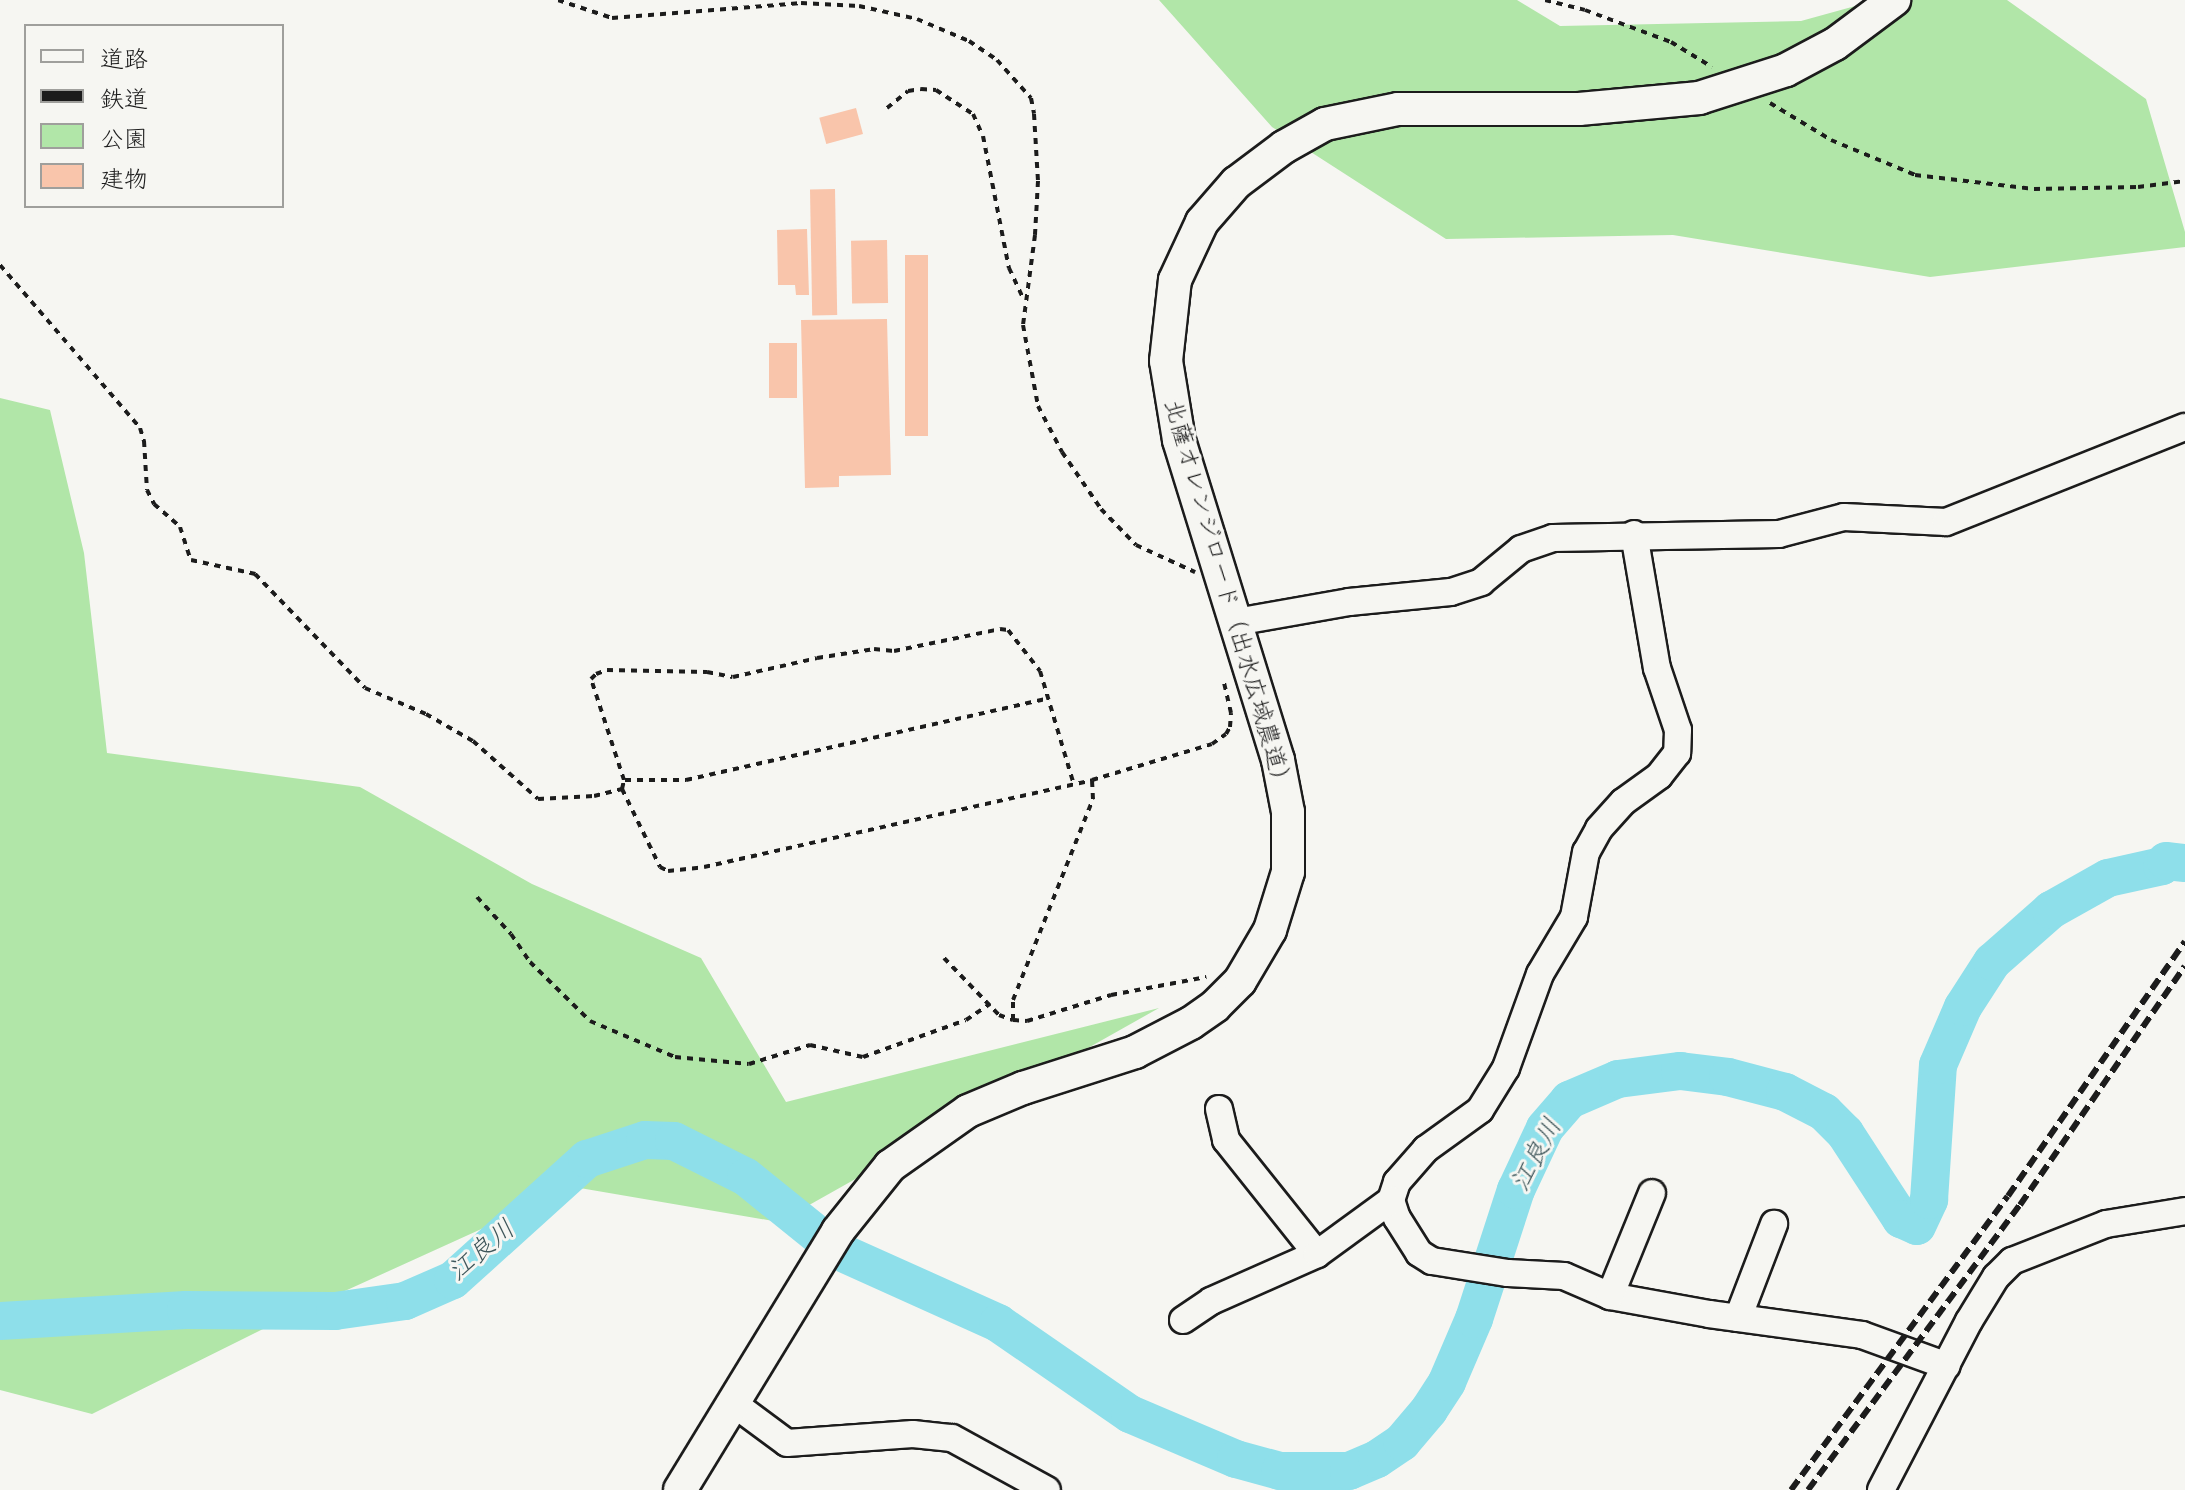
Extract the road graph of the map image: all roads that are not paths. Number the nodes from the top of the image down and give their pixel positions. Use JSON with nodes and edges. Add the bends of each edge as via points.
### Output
{"nodes":[{"id":1,"x":1894,"y":0,"type":"edge"},
{"id":2,"x":2185,"y":427,"type":"edge"},
{"id":3,"x":1634,"y":534,"type":"junction"},
{"id":4,"x":1236,"y":622,"type":"junction"},
{"id":5,"x":1219,"y":1109,"type":"dead end"},
{"id":6,"x":1652,"y":1193,"type":"dead end"},
{"id":7,"x":1391,"y":1200,"type":"junction"},
{"id":8,"x":2185,"y":1211,"type":"edge"},
{"id":9,"x":1774,"y":1224,"type":"dead end"},
{"id":10,"x":1317,"y":1254,"type":"junction"},
{"id":11,"x":1610,"y":1296,"type":"junction"},
{"id":12,"x":1738,"y":1318,"type":"junction"},
{"id":13,"x":1183,"y":1320,"type":"dead end"},
{"id":14,"x":1947,"y":1366,"type":"junction"},
{"id":15,"x":733,"y":1403,"type":"junction"},
{"id":16,"x":680,"y":1490,"type":"edge"},
{"id":17,"x":1047,"y":1490,"type":"edge"},
{"id":18,"x":1881,"y":1490,"type":"edge"}],
"edges":[{"from":1,"to":4,"type":"street","name":"北薩オレンジロード（出水広域農道）","via":[[1835,44],[1743,87],[1634,107],[1398,109],[1325,124],[1236,183],[1202,222],[1175,280],[1166,361],[1179,440]]},
{"from":2,"to":3,"type":"street","via":[[1946,522],[1844,517],[1779,534]]},
{"from":3,"to":4,"type":"street","via":[[1553,538],[1521,549],[1481,582],[1451,592],[1349,602]]},
{"from":3,"to":7,"type":"street","via":[[1657,668],[1678,730],[1677,753],[1659,776],[1623,802],[1586,852],[1574,917],[1540,974],[1494,1091],[1480,1110],[1410,1164]]},
{"from":4,"to":15,"type":"street","name":"北薩オレンジロード（出水広域農道）","via":[[1278,760],[1288,812],[1288,872],[1260,953],[1215,1006],[1164,1039],[968,1111],[890,1166],[838,1231]]},
{"from":5,"to":10,"type":"street","via":[[1226,1140]]},
{"from":6,"to":11,"type":"street"},
{"from":7,"to":10,"type":"street"},
{"from":7,"to":11,"type":"street","via":[[1419,1253],[1432,1261],[1564,1276]]},
{"from":8,"to":14,"type":"street","via":[[2106,1224],[2012,1261],[1996,1277]]},
{"from":9,"to":12,"type":"street"},
{"from":10,"to":13,"type":"street","via":[[1211,1301]]},
{"from":11,"to":12,"type":"street"},
{"from":12,"to":14,"type":"street","via":[[1862,1335]]},
{"from":14,"to":18,"type":"street"},
{"from":15,"to":16,"type":"street","name":"北薩オレンジロード（出水広域農道）"},
{"from":15,"to":17,"type":"street","via":[[787,1443],[913,1434],[952,1438]]}]}
